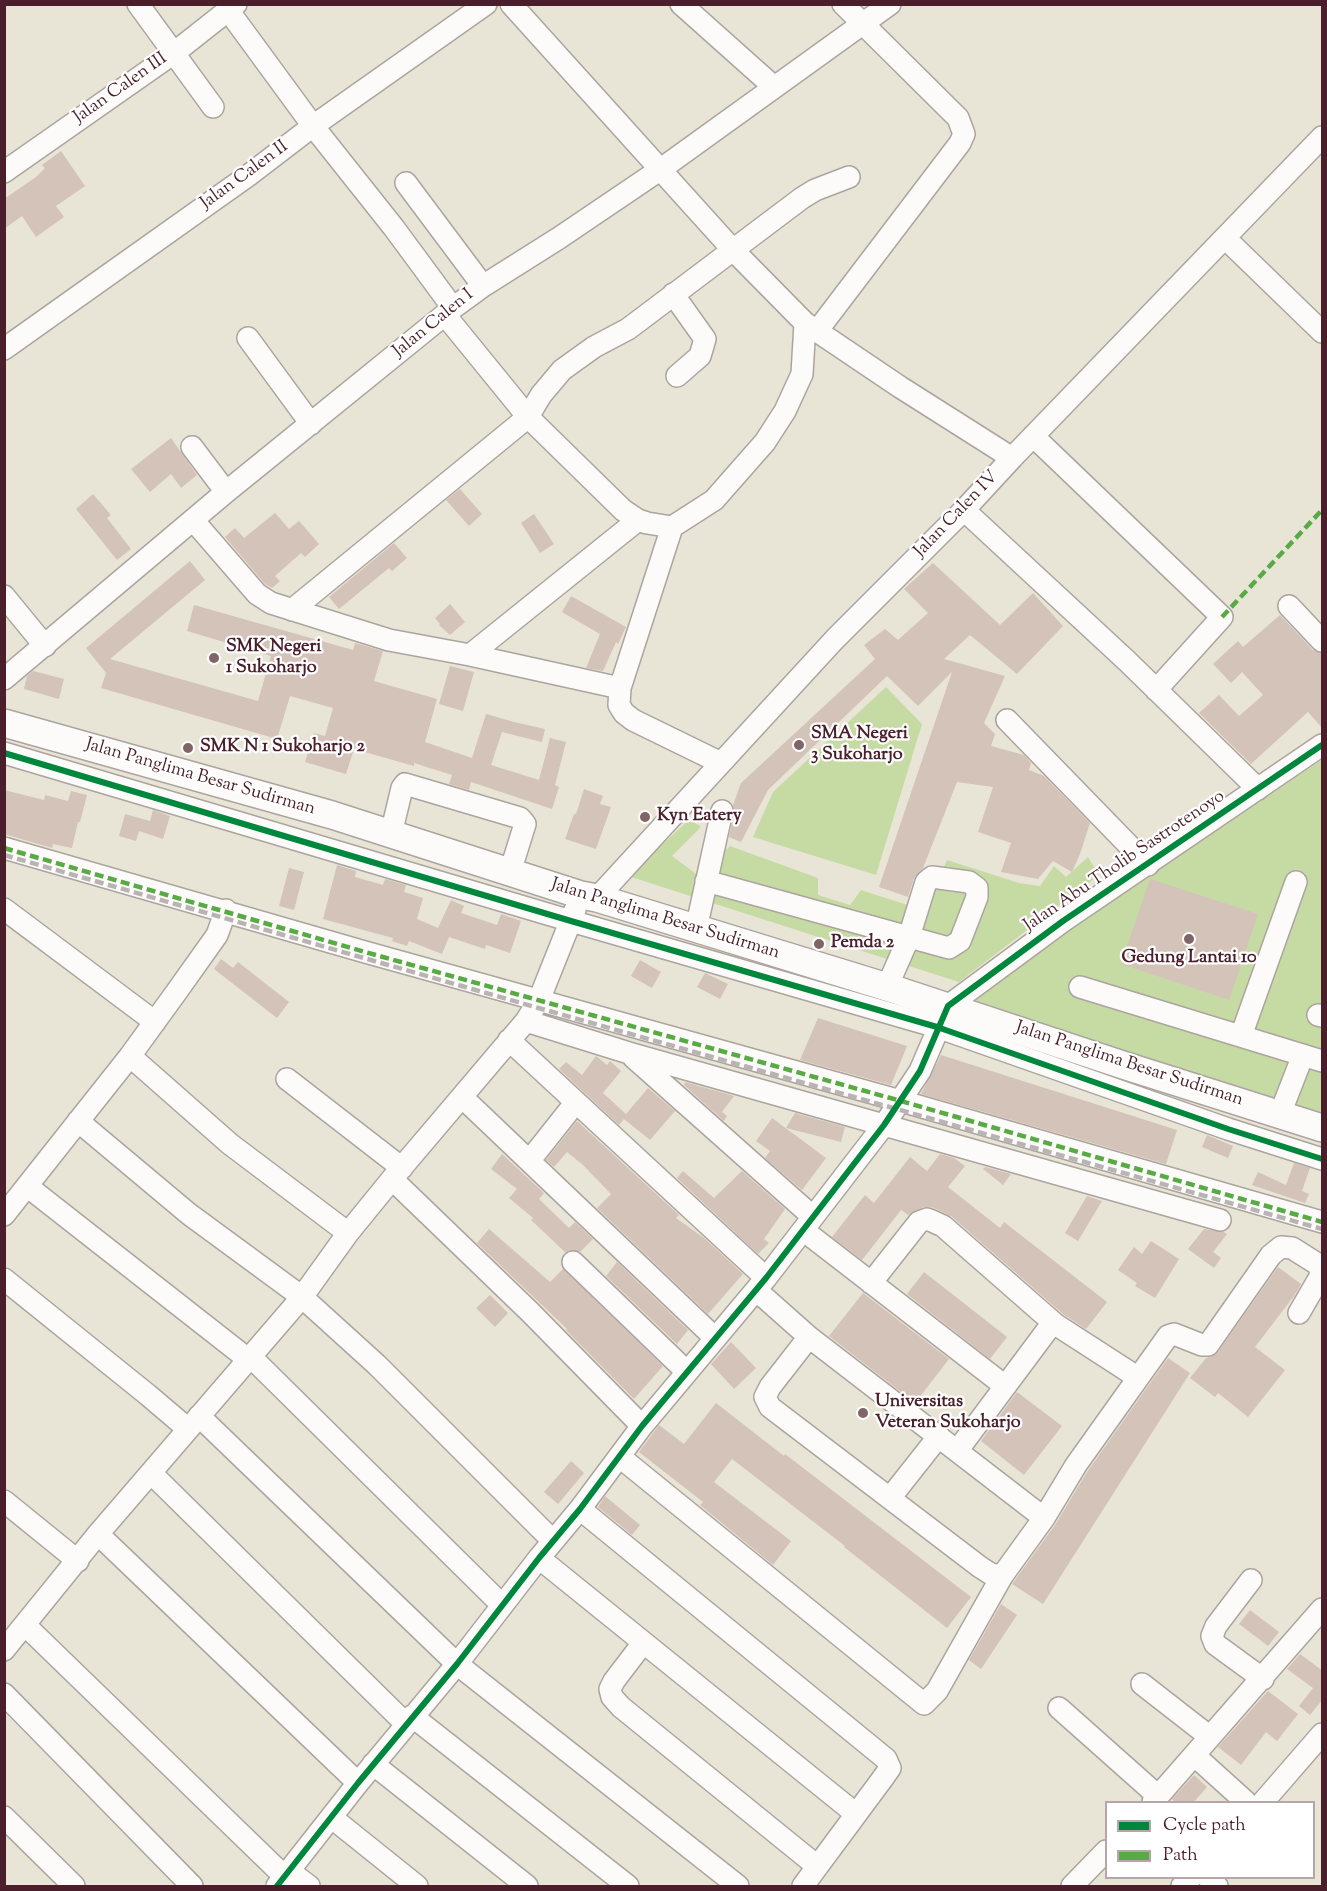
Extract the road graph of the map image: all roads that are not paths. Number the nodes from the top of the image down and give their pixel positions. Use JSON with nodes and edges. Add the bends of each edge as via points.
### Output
{"nodes":[{"id":1,"x":138,"y":4,"type":"edge"},
{"id":2,"x":486,"y":4,"type":"edge"},
{"id":3,"x":511,"y":4,"type":"edge"},
{"id":4,"x":681,"y":4,"type":"edge"},
{"id":5,"x":843,"y":4,"type":"edge"},
{"id":6,"x":890,"y":4,"type":"edge"},
{"id":7,"x":232,"y":7,"type":"edge"},
{"id":8,"x":864,"y":24,"type":"junction"},
{"id":9,"x":174,"y":52,"type":"junction"},
{"id":10,"x":774,"y":87,"type":"junction"},
{"id":11,"x":213,"y":107,"type":"dead end"},
{"id":12,"x":313,"y":126,"type":"junction"},
{"id":13,"x":1322,"y":140,"type":"edge"},
{"id":14,"x":661,"y":169,"type":"junction"},
{"id":15,"x":4,"y":172,"type":"edge"},
{"id":16,"x":849,"y":177,"type":"dead end"},
{"id":17,"x":405,"y":183,"type":"dead end"},
{"id":18,"x":1225,"y":238,"type":"junction"},
{"id":19,"x":733,"y":250,"type":"junction"},
{"id":20,"x":483,"y":286,"type":"junction"},
{"id":21,"x":673,"y":294,"type":"junction"},
{"id":22,"x":449,"y":311,"type":"junction"},
{"id":23,"x":811,"y":327,"type":"junction"},
{"id":24,"x":1323,"y":332,"type":"edge"},
{"id":25,"x":248,"y":339,"type":"dead end"},
{"id":26,"x":4,"y":349,"type":"edge"},
{"id":27,"x":678,"y":376,"type":"dead end"},
{"id":28,"x":528,"y":417,"type":"junction"},
{"id":29,"x":310,"y":424,"type":"junction"},
{"id":30,"x":1033,"y":436,"type":"junction"},
{"id":31,"x":192,"y":447,"type":"dead end"},
{"id":32,"x":1012,"y":458,"type":"junction"},
{"id":33,"x":226,"y":492,"type":"junction"},
{"id":34,"x":964,"y":510,"type":"junction"},
{"id":35,"x":194,"y":520,"type":"junction"},
{"id":36,"x":638,"y":520,"type":"junction"},
{"id":37,"x":672,"y":527,"type":"junction"},
{"id":38,"x":4,"y":596,"type":"edge"},
{"id":39,"x":1289,"y":606,"type":"dead end"},
{"id":40,"x":292,"y":610,"type":"junction"},
{"id":41,"x":1323,"y":641,"type":"edge"},
{"id":42,"x":45,"y":646,"type":"junction"},
{"id":43,"x":470,"y":654,"type":"junction"},
{"id":44,"x":4,"y":679,"type":"edge"},
{"id":45,"x":620,"y":688,"type":"junction"},
{"id":46,"x":1156,"y":690,"type":"junction"},
{"id":47,"x":1007,"y":720,"type":"dead end"},
{"id":48,"x":4,"y":723,"type":"edge"},
{"id":49,"x":1323,"y":745,"type":"edge"},
{"id":50,"x":4,"y":753,"type":"edge"},
{"id":51,"x":721,"y":763,"type":"junction"},
{"id":52,"x":1258,"y":789,"type":"junction"},
{"id":53,"x":722,"y":811,"type":"dead end"},
{"id":54,"x":391,"y":834,"type":"junction"},
{"id":55,"x":4,"y":848,"type":"edge"},
{"id":56,"x":1148,"y":865,"type":"junction"},
{"id":57,"x":510,"y":872,"type":"junction"},
{"id":58,"x":706,"y":881,"type":"junction"},
{"id":59,"x":1296,"y":882,"type":"dead end"},
{"id":60,"x":589,"y":897,"type":"junction"},
{"id":61,"x":4,"y":909,"type":"edge"},
{"id":62,"x":226,"y":910,"type":"junction"},
{"id":63,"x":571,"y":921,"type":"junction"},
{"id":64,"x":696,"y":928,"type":"junction"},
{"id":65,"x":887,"y":987,"type":"junction"},
{"id":66,"x":1080,"y":987,"type":"dead end"},
{"id":67,"x":539,"y":1000,"type":"junction"},
{"id":68,"x":942,"y":1017,"type":"junction"},
{"id":69,"x":526,"y":1021,"type":"junction"},
{"id":70,"x":155,"y":1022,"type":"junction"},
{"id":71,"x":1240,"y":1036,"type":"junction"},
{"id":72,"x":509,"y":1040,"type":"junction"},
{"id":73,"x":629,"y":1053,"type":"junction"},
{"id":74,"x":130,"y":1056,"type":"junction"},
{"id":75,"x":1313,"y":1058,"type":"edge"},
{"id":76,"x":287,"y":1079,"type":"dead end"},
{"id":77,"x":462,"y":1097,"type":"junction"},
{"id":78,"x":901,"y":1101,"type":"junction"},
{"id":79,"x":576,"y":1102,"type":"junction"},
{"id":80,"x":1280,"y":1114,"type":"junction"},
{"id":81,"x":78,"y":1121,"type":"junction"},
{"id":82,"x":884,"y":1125,"type":"junction"},
{"id":83,"x":1323,"y":1128,"type":"edge"},
{"id":84,"x":1323,"y":1159,"type":"edge"},
{"id":85,"x":530,"y":1160,"type":"junction"},
{"id":86,"x":397,"y":1173,"type":"junction"},
{"id":87,"x":27,"y":1186,"type":"junction"},
{"id":88,"x":4,"y":1215,"type":"edge"},
{"id":89,"x":1220,"y":1220,"type":"dead end"},
{"id":90,"x":1323,"y":1222,"type":"edge"},
{"id":91,"x":807,"y":1223,"type":"junction"},
{"id":92,"x":348,"y":1233,"type":"junction"},
{"id":93,"x":573,"y":1262,"type":"dead end"},
{"id":94,"x":4,"y":1279,"type":"edge"},
{"id":95,"x":871,"y":1282,"type":"junction"},
{"id":96,"x":761,"y":1284,"type":"junction"},
{"id":97,"x":302,"y":1297,"type":"junction"},
{"id":98,"x":1299,"y":1312,"type":"dead end"},
{"id":99,"x":1055,"y":1324,"type":"junction"},
{"id":100,"x":809,"y":1337,"type":"junction"},
{"id":101,"x":715,"y":1338,"type":"junction"},
{"id":102,"x":250,"y":1358,"type":"junction"},
{"id":103,"x":687,"y":1372,"type":"junction"},
{"id":104,"x":1137,"y":1377,"type":"junction"},
{"id":105,"x":1005,"y":1386,"type":"junction"},
{"id":106,"x":193,"y":1423,"type":"junction"},
{"id":107,"x":642,"y":1426,"type":"junction"},
{"id":108,"x":939,"y":1437,"type":"junction"},
{"id":109,"x":957,"y":1451,"type":"junction"},
{"id":110,"x":620,"y":1457,"type":"junction"},
{"id":111,"x":152,"y":1474,"type":"junction"},
{"id":112,"x":890,"y":1498,"type":"junction"},
{"id":113,"x":4,"y":1501,"type":"edge"},
{"id":114,"x":580,"y":1509,"type":"junction"},
{"id":115,"x":1044,"y":1518,"type":"junction"},
{"id":116,"x":98,"y":1534,"type":"junction"},
{"id":117,"x":553,"y":1541,"type":"junction"},
{"id":118,"x":539,"y":1558,"type":"junction"},
{"id":119,"x":78,"y":1561,"type":"junction"},
{"id":120,"x":1002,"y":1576,"type":"junction"},
{"id":121,"x":1251,"y":1580,"type":"dead end"},
{"id":122,"x":502,"y":1605,"type":"junction"},
{"id":123,"x":1323,"y":1609,"type":"edge"},
{"id":124,"x":25,"y":1625,"type":"junction"},
{"id":125,"x":643,"y":1643,"type":"junction"},
{"id":126,"x":4,"y":1650,"type":"edge"},
{"id":127,"x":457,"y":1664,"type":"junction"},
{"id":128,"x":1263,"y":1679,"type":"junction"},
{"id":129,"x":1142,"y":1684,"type":"dead end"},
{"id":130,"x":4,"y":1694,"type":"edge"},
{"id":131,"x":1059,"y":1708,"type":"dead end"},
{"id":132,"x":409,"y":1720,"type":"junction"},
{"id":133,"x":1323,"y":1734,"type":"edge"},
{"id":134,"x":1210,"y":1737,"type":"junction"},
{"id":135,"x":1194,"y":1755,"type":"junction"},
{"id":136,"x":373,"y":1764,"type":"junction"},
{"id":137,"x":358,"y":1783,"type":"junction"},
{"id":138,"x":1155,"y":1799,"type":"edge"},
{"id":139,"x":1244,"y":1801,"type":"edge"},
{"id":140,"x":1265,"y":1801,"type":"edge"},
{"id":141,"x":856,"y":1814,"type":"junction"},
{"id":142,"x":4,"y":1817,"type":"edge"},
{"id":143,"x":331,"y":1817,"type":"junction"},
{"id":144,"x":1105,"y":1853,"type":"edge"},
{"id":145,"x":817,"y":1866,"type":"junction"},
{"id":146,"x":284,"y":1878,"type":"edge"},
{"id":147,"x":74,"y":1887,"type":"edge"},
{"id":148,"x":192,"y":1887,"type":"edge"},
{"id":149,"x":309,"y":1887,"type":"edge"},
{"id":150,"x":417,"y":1887,"type":"edge"},
{"id":151,"x":527,"y":1887,"type":"edge"},
{"id":152,"x":628,"y":1887,"type":"edge"},
{"id":153,"x":738,"y":1887,"type":"edge"},
{"id":154,"x":802,"y":1887,"type":"edge"},
{"id":155,"x":1072,"y":1887,"type":"edge"}],
"edges":[{"from":1,"to":9,"type":"street"},
{"from":2,"to":12,"type":"street","name":"Jalan Calen II"},
{"from":3,"to":14,"type":"street"},
{"from":4,"to":10,"type":"street"},
{"from":5,"to":8,"type":"street"},
{"from":6,"to":8,"type":"street","name":"Jalan Calen I"},
{"from":7,"to":9,"type":"street","name":"Jalan Calen III"},
{"from":7,"to":12,"type":"street"},
{"from":8,"to":10,"type":"street","name":"Jalan Calen I"},
{"from":8,"to":23,"type":"street","via":[[958,118],[964,134]]},
{"from":9,"to":11,"type":"street"},
{"from":9,"to":15,"type":"street","name":"Jalan Calen III"},
{"from":10,"to":14,"type":"street","name":"Jalan Calen I"},
{"from":12,"to":22,"type":"street","via":[[394,228]]},
{"from":12,"to":26,"type":"street","name":"Jalan Calen II"},
{"from":13,"to":18,"type":"street","name":"Jalan Calen IV"},
{"from":14,"to":19,"type":"street"},
{"from":14,"to":20,"type":"street","name":"Jalan Calen I"},
{"from":16,"to":19,"type":"street","via":[[814,190]]},
{"from":17,"to":20,"type":"street"},
{"from":18,"to":24,"type":"street"},
{"from":18,"to":30,"type":"street","name":"Jalan Calen IV"},
{"from":19,"to":21,"type":"street"},
{"from":19,"to":23,"type":"street"},
{"from":20,"to":22,"type":"street","name":"Jalan Calen I"},
{"from":21,"to":27,"type":"street","via":[[705,339],[700,356]]},
{"from":21,"to":28,"type":"street","via":[[628,329],[562,370],[544,389]]},
{"from":22,"to":28,"type":"street"},
{"from":22,"to":29,"type":"street","name":"Jalan Calen I"},
{"from":23,"to":32,"type":"street"},
{"from":23,"to":37,"type":"street","via":[[802,374],[765,442],[714,500]]},
{"from":25,"to":29,"type":"street"},
{"from":28,"to":36,"type":"street"},
{"from":28,"to":40,"type":"street"},
{"from":29,"to":33,"type":"street","name":"Jalan Calen I"},
{"from":30,"to":32,"type":"street","name":"Jalan Calen IV"},
{"from":30,"to":46,"type":"street","via":[[1222,617]]},
{"from":31,"to":33,"type":"street"},
{"from":32,"to":34,"type":"street","name":"Jalan Calen IV"},
{"from":33,"to":35,"type":"street","name":"Jalan Calen I"},
{"from":34,"to":46,"type":"street"},
{"from":34,"to":51,"type":"street","name":"Jalan Calen IV","via":[[835,639]]},
{"from":35,"to":40,"type":"street","via":[[257,594]]},
{"from":35,"to":42,"type":"street","name":"Jalan Calen I"},
{"from":36,"to":37,"type":"street"},
{"from":36,"to":43,"type":"street"},
{"from":37,"to":45,"type":"street"},
{"from":38,"to":42,"type":"street"},
{"from":39,"to":41,"type":"street"},
{"from":40,"to":43,"type":"street","via":[[389,640]]},
{"from":42,"to":44,"type":"street","name":"Jalan Calen I"},
{"from":43,"to":45,"type":"street"},
{"from":45,"to":51,"type":"street","via":[[619,705],[633,720]]},
{"from":46,"to":52,"type":"street"},
{"from":47,"to":56,"type":"street"},
{"from":48,"to":54,"type":"main road","name":"Jalan Panglima Besar Sudirman"},
{"from":49,"to":52,"type":"street","name":"Jalan Abu Tholib Sastrotenoyo"},
{"from":50,"to":63,"type":"street"},
{"from":51,"to":60,"type":"street","name":"Jalan Calen IV"},
{"from":52,"to":56,"type":"street","name":"Jalan Abu Tholib Sastrotenoyo"},
{"from":53,"to":58,"type":"street"},
{"from":54,"to":57,"type":"main road","name":"Jalan Panglima Besar Sudirman"},
{"from":54,"to":57,"type":"street","via":[[405,784],[520,818],[525,824]]},
{"from":55,"to":62,"type":"street"},
{"from":56,"to":68,"type":"street","name":"Jalan Abu Tholib Sastrotenoyo","via":[[1063,921]]},
{"from":57,"to":60,"type":"main road","name":"Jalan Panglima Besar Sudirman"},
{"from":58,"to":64,"type":"street"},
{"from":58,"to":65,"type":"street","via":[[909,937]]},
{"from":59,"to":71,"type":"street"},
{"from":60,"to":63,"type":"street"},
{"from":60,"to":64,"type":"main road","name":"Jalan Panglima Besar Sudirman"},
{"from":61,"to":70,"type":"street"},
{"from":62,"to":67,"type":"street"},
{"from":62,"to":70,"type":"street","via":[[217,935]]},
{"from":63,"to":67,"type":"street"},
{"from":63,"to":68,"type":"street"},
{"from":64,"to":65,"type":"main road","name":"Jalan Panglima Besar Sudirman"},
{"from":65,"to":68,"type":"main road","name":"Jalan Panglima Besar Sudirman"},
{"from":66,"to":71,"type":"street"},
{"from":67,"to":69,"type":"street"},
{"from":67,"to":78,"type":"street"},
{"from":68,"to":78,"type":"street","via":[[920,1071]]},
{"from":68,"to":80,"type":"main road","name":"Jalan Panglima Besar Sudirman"},
{"from":68,"to":84,"type":"street","via":[[1228,1129]]},
{"from":69,"to":72,"type":"street"},
{"from":69,"to":73,"type":"street"},
{"from":70,"to":74,"type":"street"},
{"from":71,"to":75,"type":"street"},
{"from":72,"to":77,"type":"street"},
{"from":72,"to":79,"type":"street"},
{"from":73,"to":82,"type":"street"},
{"from":73,"to":91,"type":"street"},
{"from":74,"to":81,"type":"street"},
{"from":74,"to":92,"type":"street","via":[[230,1144]]},
{"from":75,"to":80,"type":"street"},
{"from":76,"to":86,"type":"street"},
{"from":77,"to":85,"type":"street"},
{"from":77,"to":86,"type":"street"},
{"from":78,"to":82,"type":"street"},
{"from":78,"to":90,"type":"street"},
{"from":79,"to":85,"type":"street"},
{"from":79,"to":96,"type":"street"},
{"from":80,"to":83,"type":"main road","name":"Jalan Panglima Besar Sudirman"},
{"from":81,"to":87,"type":"street"},
{"from":81,"to":97,"type":"street","via":[[189,1214]]},
{"from":82,"to":89,"type":"street"},
{"from":82,"to":91,"type":"street"},
{"from":85,"to":101,"type":"street"},
{"from":86,"to":92,"type":"street"},
{"from":86,"to":107,"type":"street"},
{"from":87,"to":88,"type":"street"},
{"from":87,"to":102,"type":"street"},
{"from":91,"to":95,"type":"street"},
{"from":91,"to":96,"type":"street"},
{"from":92,"to":97,"type":"street"},
{"from":93,"to":103,"type":"street"},
{"from":94,"to":106,"type":"street","via":[[131,1380]]},
{"from":95,"to":99,"type":"street","via":[[909,1232],[927,1219],[942,1227]]},
{"from":95,"to":105,"type":"street"},
{"from":96,"to":100,"type":"street"},
{"from":96,"to":101,"type":"street"},
{"from":97,"to":102,"type":"street"},
{"from":97,"to":117,"type":"street","via":[[377,1365]]},
{"from":98,"to":104,"type":"street","via":[[1321,1275],[1319,1265],[1292,1248],[1281,1247],[1271,1255],[1208,1345],[1174,1334],[1168,1336]]},
{"from":99,"to":104,"type":"street"},
{"from":99,"to":105,"type":"street"},
{"from":100,"to":108,"type":"street"},
{"from":100,"to":112,"type":"street","via":[[770,1387],[765,1397],[770,1407]]},
{"from":101,"to":103,"type":"street"},
{"from":102,"to":106,"type":"street"},
{"from":102,"to":122,"type":"street"},
{"from":103,"to":107,"type":"street"},
{"from":104,"to":115,"type":"street"},
{"from":105,"to":109,"type":"street"},
{"from":106,"to":111,"type":"street"},
{"from":106,"to":127,"type":"street"},
{"from":107,"to":110,"type":"street"},
{"from":108,"to":109,"type":"street"},
{"from":108,"to":112,"type":"street"},
{"from":109,"to":115,"type":"street"},
{"from":110,"to":114,"type":"street"},
{"from":110,"to":120,"type":"street","via":[[924,1704],[937,1691]]},
{"from":111,"to":116,"type":"street"},
{"from":111,"to":132,"type":"street"},
{"from":112,"to":120,"type":"street","via":[[991,1574]]},
{"from":113,"to":119,"type":"street"},
{"from":114,"to":117,"type":"street"},
{"from":114,"to":141,"type":"street","via":[[886,1759],[890,1768]]},
{"from":115,"to":120,"type":"street"},
{"from":116,"to":119,"type":"street"},
{"from":116,"to":137,"type":"street"},
{"from":117,"to":118,"type":"street"},
{"from":118,"to":122,"type":"street"},
{"from":118,"to":125,"type":"street"},
{"from":119,"to":124,"type":"street"},
{"from":121,"to":128,"type":"street","via":[[1212,1636],[1215,1644]]},
{"from":122,"to":127,"type":"street"},
{"from":123,"to":128,"type":"street"},
{"from":124,"to":126,"type":"street"},
{"from":124,"to":146,"type":"street"},
{"from":125,"to":141,"type":"street"},
{"from":125,"to":145,"type":"street","via":[[614,1681],[612,1697]]},
{"from":127,"to":132,"type":"street"},
{"from":127,"to":153,"type":"street"},
{"from":128,"to":134,"type":"street"},
{"from":129,"to":134,"type":"street"},
{"from":130,"to":148,"type":"street"},
{"from":131,"to":138,"type":"street"},
{"from":132,"to":136,"type":"street"},
{"from":132,"to":152,"type":"street"},
{"from":133,"to":140,"type":"street"},
{"from":134,"to":135,"type":"street"},
{"from":135,"to":138,"type":"street"},
{"from":135,"to":139,"type":"street"},
{"from":136,"to":137,"type":"street"},
{"from":136,"to":151,"type":"street"},
{"from":137,"to":143,"type":"street"},
{"from":141,"to":145,"type":"street"},
{"from":142,"to":147,"type":"street"},
{"from":143,"to":146,"type":"street"},
{"from":143,"to":150,"type":"street"},
{"from":144,"to":155,"type":"street"},
{"from":145,"to":154,"type":"street"},
{"from":146,"to":149,"type":"street"}]}
